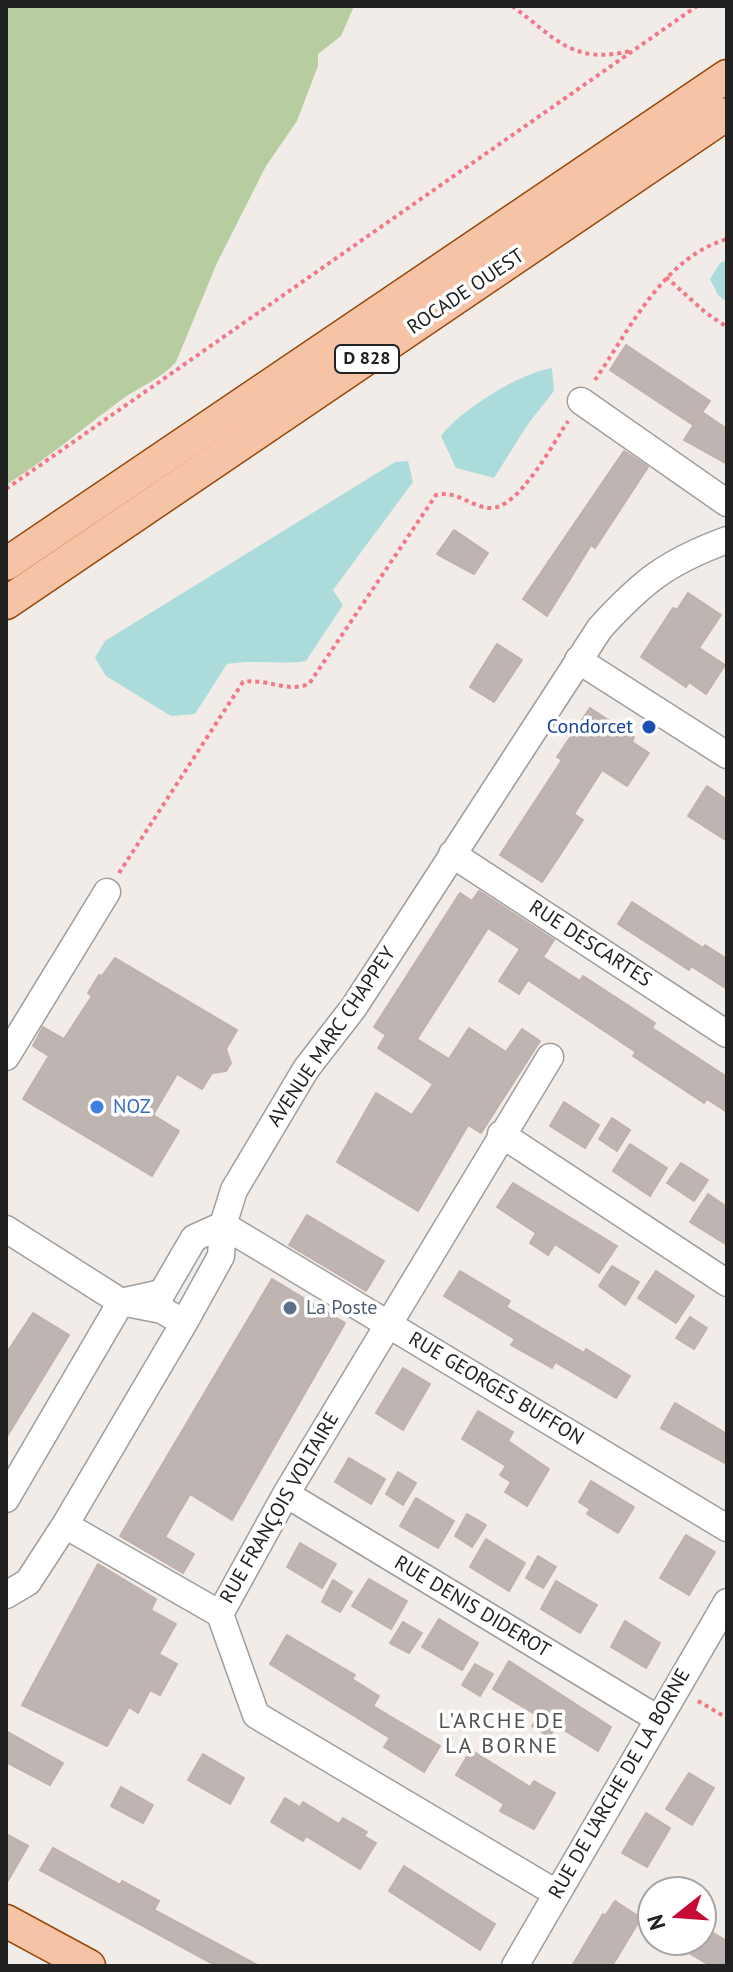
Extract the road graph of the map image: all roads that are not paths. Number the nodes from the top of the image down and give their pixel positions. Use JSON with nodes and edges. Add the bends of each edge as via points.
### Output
{"nodes":[{"id":1,"x":727,"y":76,"type":"edge"},
{"id":2,"x":727,"y":114,"type":"edge"},
{"id":3,"x":581,"y":401,"type":"road end"},
{"id":4,"x":727,"y":503,"type":"edge"},
{"id":5,"x":727,"y":540,"type":"edge"},
{"id":6,"x":6,"y":564,"type":"edge"},
{"id":7,"x":6,"y":603,"type":"edge"},
{"id":8,"x":578,"y":660,"type":"junction"},
{"id":9,"x":727,"y":755,"type":"edge"},
{"id":10,"x":452,"y":854,"type":"junction"},
{"id":11,"x":107,"y":892,"type":"road end"},
{"id":12,"x":727,"y":1034,"type":"edge"},
{"id":13,"x":6,"y":1057,"type":"edge"},
{"id":14,"x":550,"y":1057,"type":"dead end"},
{"id":15,"x":501,"y":1134,"type":"junction"},
{"id":16,"x":223,"y":1225,"type":"junction"},
{"id":17,"x":6,"y":1229,"type":"edge"},
{"id":18,"x":727,"y":1283,"type":"edge"},
{"id":19,"x":121,"y":1302,"type":"junction"},
{"id":20,"x":184,"y":1323,"type":"junction"},
{"id":21,"x":388,"y":1323,"type":"junction"},
{"id":22,"x":286,"y":1494,"type":"junction"},
{"id":23,"x":6,"y":1499,"type":"edge"},
{"id":24,"x":65,"y":1525,"type":"junction"},
{"id":25,"x":727,"y":1528,"type":"edge"},
{"id":26,"x":6,"y":1595,"type":"edge"},
{"id":27,"x":727,"y":1602,"type":"edge"},
{"id":28,"x":220,"y":1614,"type":"junction"},
{"id":29,"x":658,"y":1719,"type":"junction"},
{"id":30,"x":556,"y":1893,"type":"junction"},
{"id":31,"x":6,"y":1921,"type":"edge"},
{"id":32,"x":74,"y":1963,"type":"edge"},
{"id":33,"x":515,"y":1966,"type":"edge"}],
"edges":[{"from":1,"to":6,"type":"main road","name":"ROCADE OUEST","number":"D 828"},
{"from":2,"to":7,"type":"main road","name":"ROCADE OUEST","number":"D 828"},
{"from":3,"to":4,"type":"street"},
{"from":5,"to":8,"type":"street","name":"AVENUE MARC CHAPPEY","via":[[685,555],[641,583]]},
{"from":8,"to":9,"type":"street"},
{"from":8,"to":10,"type":"street","name":"AVENUE MARC CHAPPEY"},
{"from":10,"to":12,"type":"street","name":"RUE DESCARTES"},
{"from":10,"to":16,"type":"street","name":"AVENUE MARC CHAPPEY","via":[[354,1007],[306,1069],[234,1190]]},
{"from":11,"to":13,"type":"street"},
{"from":14,"to":15,"type":"street","name":"RUE FRANÇOIS VOLTAIRE"},
{"from":15,"to":18,"type":"street"},
{"from":15,"to":21,"type":"street","name":"RUE FRANÇOIS VOLTAIRE"},
{"from":16,"to":19,"type":"street","via":[[194,1238],[162,1293]]},
{"from":16,"to":20,"type":"street","name":"AVENUE MARC CHAPPEY","via":[[221,1256]]},
{"from":16,"to":21,"type":"street","name":"RUE GEORGES BUFFON"},
{"from":17,"to":19,"type":"street"},
{"from":19,"to":20,"type":"street","via":[[162,1310]]},
{"from":19,"to":23,"type":"street"},
{"from":20,"to":24,"type":"street","name":"AVENUE MARC CHAPPEY"},
{"from":21,"to":22,"type":"street","name":"RUE FRANÇOIS VOLTAIRE"},
{"from":21,"to":25,"type":"street","name":"RUE GEORGES BUFFON"},
{"from":22,"to":28,"type":"street","name":"RUE FRANÇOIS VOLTAIRE"},
{"from":22,"to":29,"type":"street","name":"RUE DENIS DIDEROT"},
{"from":24,"to":26,"type":"street","name":"AVENUE MARC CHAPPEY","via":[[28,1582]]},
{"from":24,"to":28,"type":"street"},
{"from":27,"to":29,"type":"street","name":"RUE DE L'ARCHE DE LA BORNE"},
{"from":28,"to":30,"type":"street","name":"RUE FRANÇOIS VOLTAIRE","via":[[256,1715]]},
{"from":29,"to":30,"type":"street","name":"RUE DE L'ARCHE DE LA BORNE"},
{"from":30,"to":33,"type":"street","name":"RUE DE L'ARCHE DE LA BORNE"},
{"from":31,"to":32,"type":"main road"}]}
